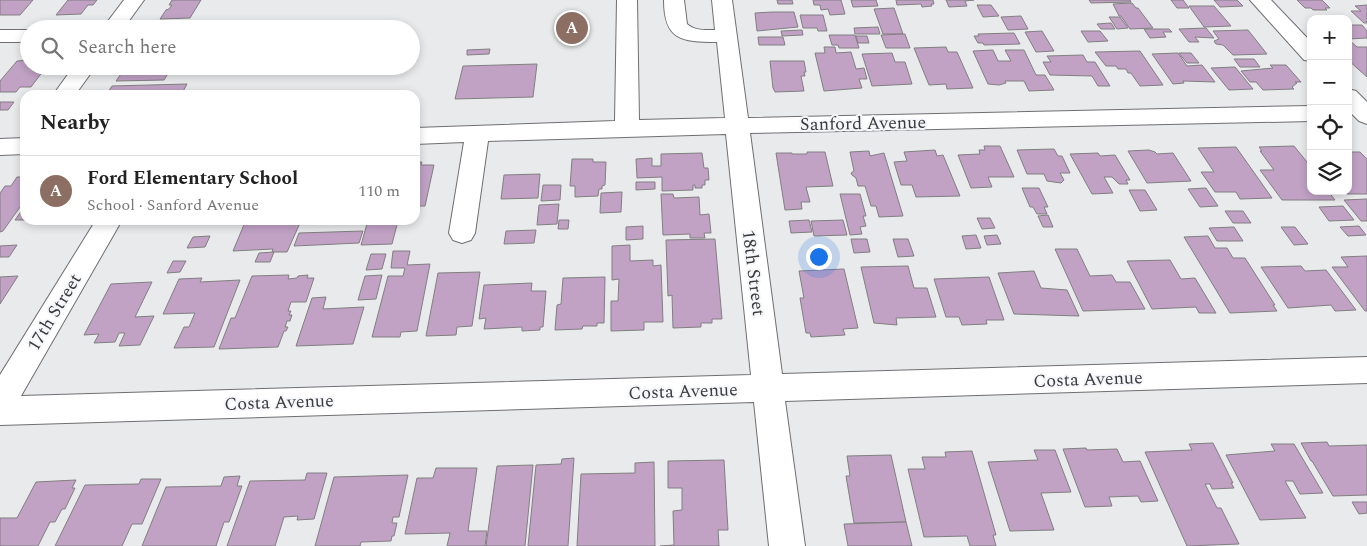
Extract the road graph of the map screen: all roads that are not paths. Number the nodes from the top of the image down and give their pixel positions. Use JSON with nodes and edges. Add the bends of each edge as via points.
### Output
{"nodes":[{"id":1,"x":134,"y":0,"type":"edge"},
{"id":2,"x":628,"y":0,"type":"edge"},
{"id":3,"x":674,"y":0,"type":"edge"},
{"id":4,"x":722,"y":0,"type":"edge"},
{"id":5,"x":1260,"y":0,"type":"edge"},
{"id":6,"x":119,"y":20,"type":"edge"},
{"id":7,"x":0,"y":36,"type":"edge"},
{"id":8,"x":20,"y":36,"type":"edge"},
{"id":9,"x":726,"y":36,"type":"junction"},
{"id":10,"x":1307,"y":51,"type":"edge"},
{"id":11,"x":78,"y":75,"type":"edge"},
{"id":12,"x":68,"y":90,"type":"edge"},
{"id":13,"x":1352,"y":101,"type":"edge"},
{"id":14,"x":1307,"y":113,"type":"edge"},
{"id":15,"x":1361,"y":113,"type":"edge"},
{"id":16,"x":736,"y":126,"type":"junction"},
{"id":17,"x":627,"y":128,"type":"junction"},
{"id":18,"x":477,"y":134,"type":"junction"},
{"id":19,"x":420,"y":136,"type":"edge"},
{"id":20,"x":0,"y":146,"type":"edge"},
{"id":21,"x":20,"y":146,"type":"edge"},
{"id":22,"x":106,"y":225,"type":"edge"},
{"id":23,"x":462,"y":233,"type":"dead end"},
{"id":24,"x":1367,"y":370,"type":"edge"},
{"id":25,"x":768,"y":388,"type":"junction"},
{"id":26,"x":0,"y":404,"type":"edge"},
{"id":27,"x":0,"y":411,"type":"edge"},
{"id":28,"x":787,"y":546,"type":"edge"}],
"edges":[{"from":1,"to":6,"type":"street"},
{"from":2,"to":17,"type":"street"},
{"from":3,"to":9,"type":"street","via":[[675,22],[679,29],[691,35]]},
{"from":4,"to":9,"type":"street","name":"18th Street"},
{"from":5,"to":10,"type":"street"},
{"from":7,"to":8,"type":"street"},
{"from":9,"to":16,"type":"street","name":"18th Street"},
{"from":11,"to":12,"type":"street"},
{"from":13,"to":15,"type":"street"},
{"from":14,"to":16,"type":"street","name":"Sanford Avenue"},
{"from":16,"to":17,"type":"street","name":"Sanford Avenue"},
{"from":16,"to":25,"type":"street","name":"18th Street"},
{"from":17,"to":18,"type":"street","name":"Sanford Avenue"},
{"from":18,"to":19,"type":"street","name":"Sanford Avenue"},
{"from":18,"to":23,"type":"street"},
{"from":20,"to":21,"type":"street"},
{"from":22,"to":26,"type":"street","name":"17th Street"},
{"from":24,"to":25,"type":"street","name":"Costa Avenue"},
{"from":25,"to":27,"type":"street","name":"Costa Avenue"},
{"from":25,"to":28,"type":"street","name":"18th Street"}]}
